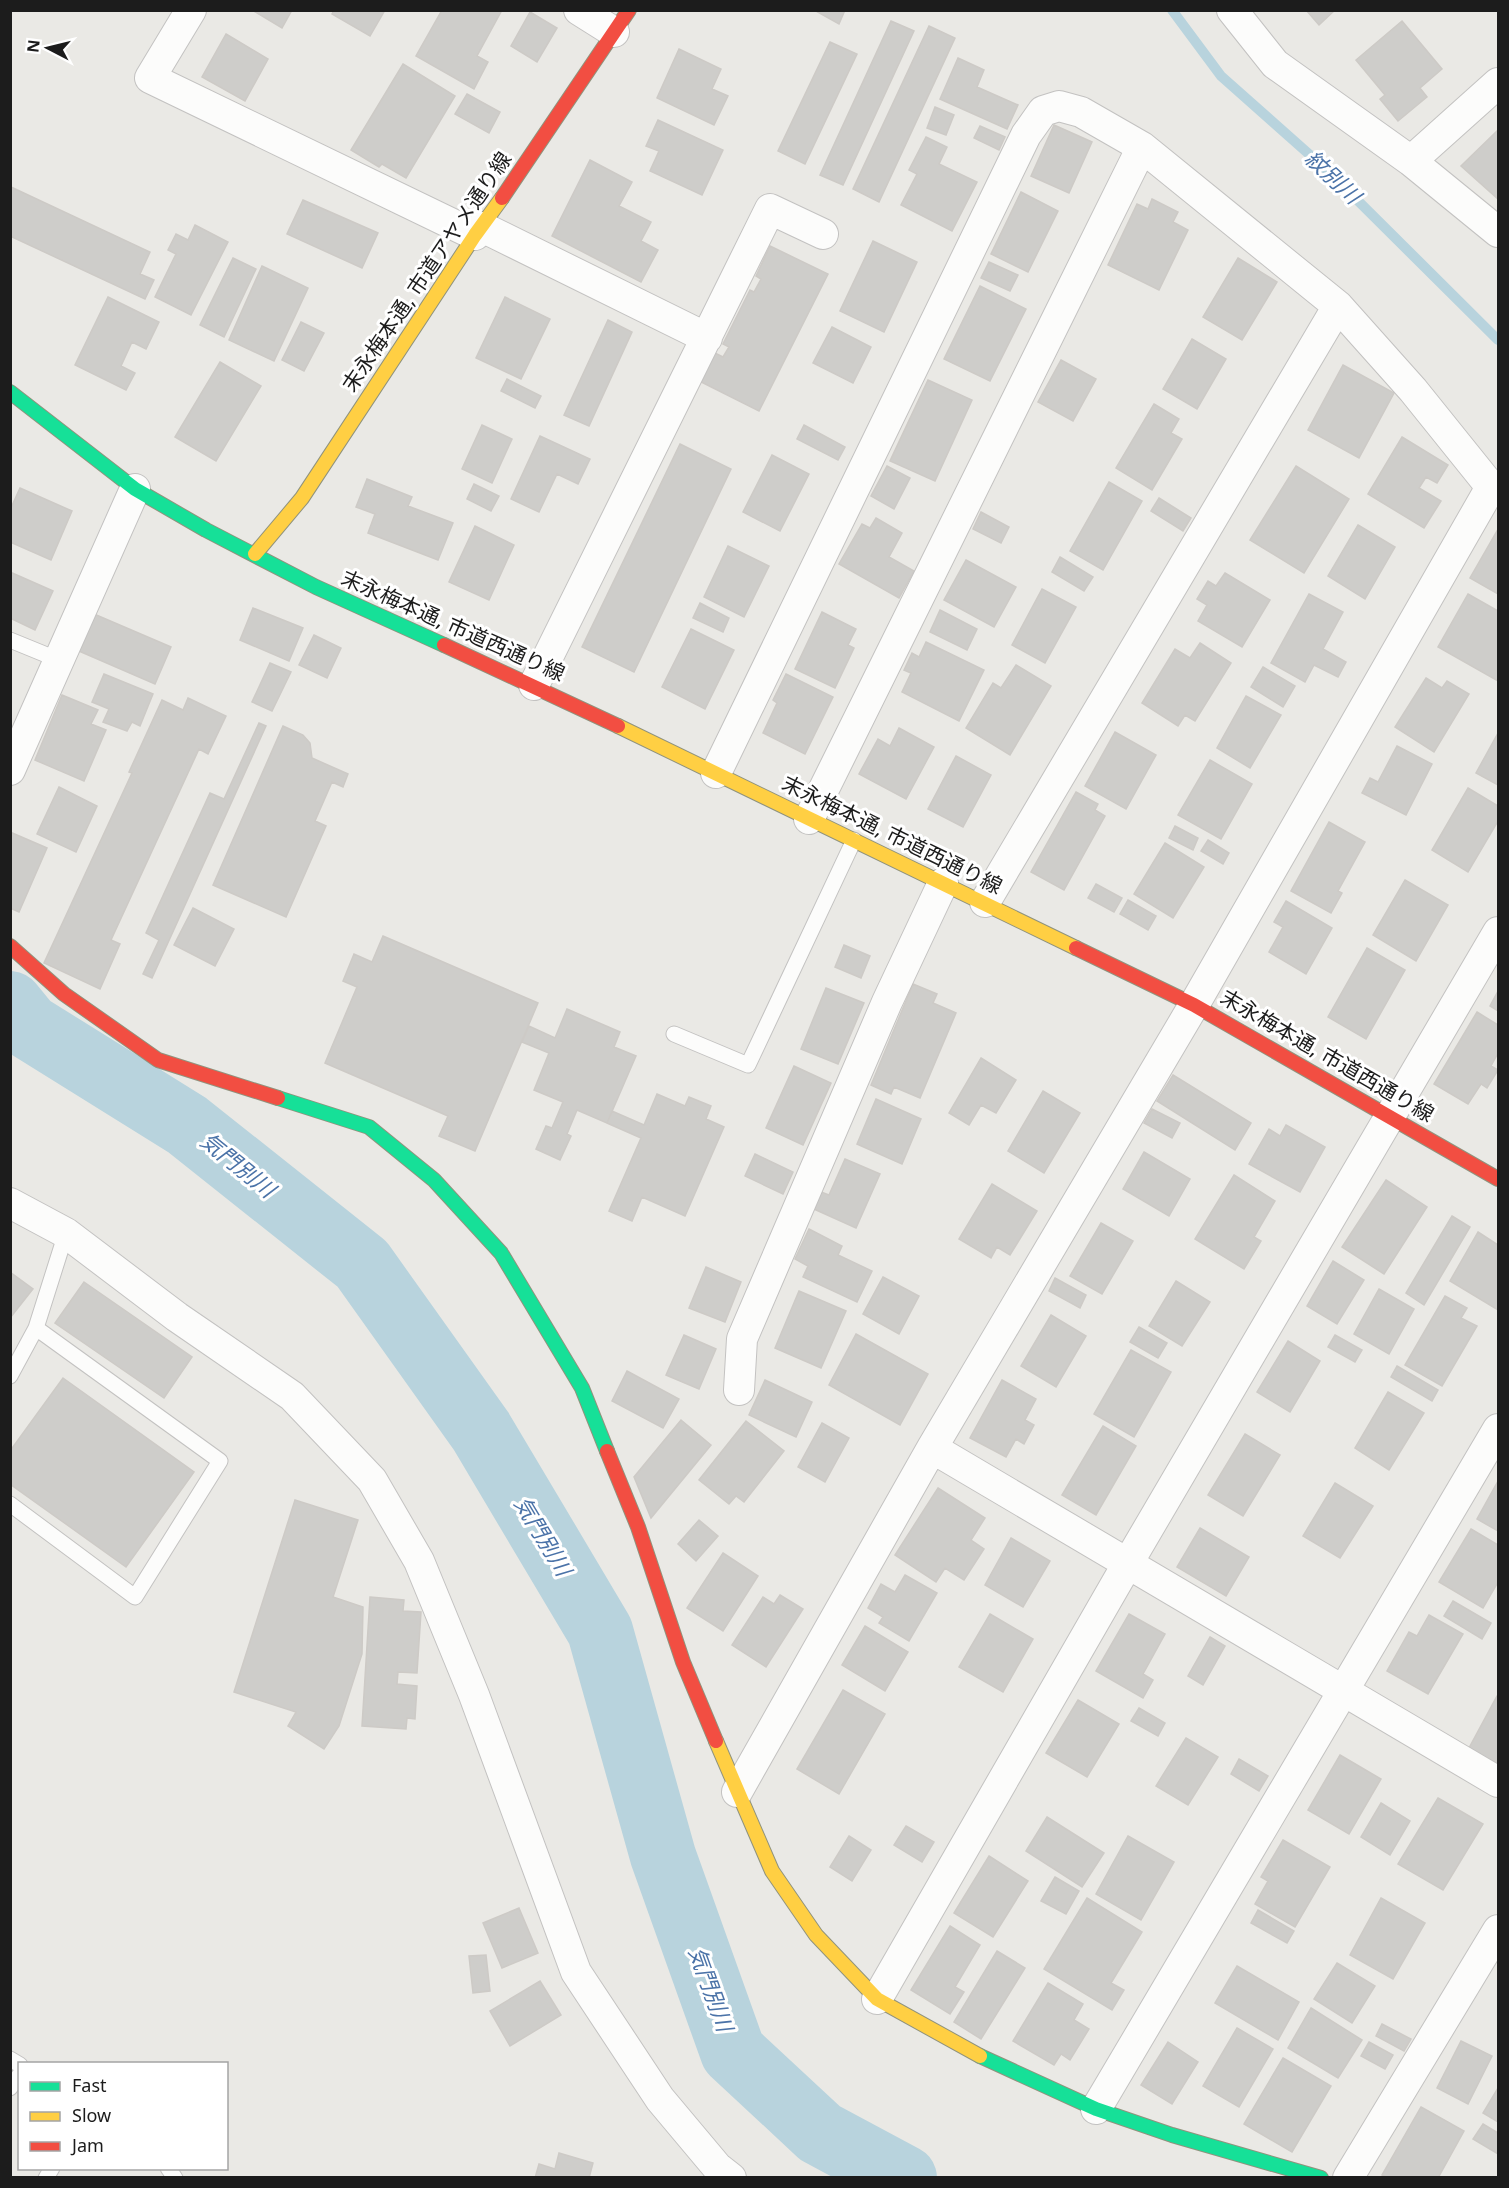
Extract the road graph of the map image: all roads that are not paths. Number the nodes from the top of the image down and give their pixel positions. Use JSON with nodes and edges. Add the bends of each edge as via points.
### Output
{"nodes":[{"id":1,"x":191,"y":10,"type":"edge"},
{"id":2,"x":579,"y":10,"type":"edge"},
{"id":3,"x":1232,"y":10,"type":"edge"},
{"id":4,"x":621,"y":21,"type":"edge"},
{"id":5,"x":1498,"y":83,"type":"edge"},
{"id":6,"x":1142,"y":147,"type":"junction"},
{"id":7,"x":1411,"y":161,"type":"junction"},
{"id":8,"x":478,"y":231,"type":"junction"},
{"id":9,"x":1498,"y":232,"type":"edge"},
{"id":10,"x":823,"y":234,"type":"dead end"},
{"id":11,"x":1338,"y":306,"type":"junction"},
{"id":12,"x":707,"y":338,"type":"junction"},
{"id":13,"x":10,"y":392,"type":"edge"},
{"id":14,"x":135,"y":489,"type":"junction"},
{"id":15,"x":1495,"y":489,"type":"edge"},
{"id":16,"x":255,"y":554,"type":"junction"},
{"id":17,"x":10,"y":640,"type":"edge"},
{"id":18,"x":59,"y":660,"type":"junction"},
{"id":19,"x":534,"y":685,"type":"junction"},
{"id":20,"x":10,"y":770,"type":"edge"},
{"id":21,"x":716,"y":773,"type":"junction"},
{"id":22,"x":809,"y":819,"type":"junction"},
{"id":23,"x":854,"y":840,"type":"junction"},
{"id":24,"x":943,"y":883,"type":"junction"},
{"id":25,"x":985,"y":902,"type":"junction"},
{"id":26,"x":1498,"y":932,"type":"edge"},
{"id":27,"x":10,"y":946,"type":"edge"},
{"id":28,"x":1194,"y":1005,"type":"junction"},
{"id":29,"x":674,"y":1034,"type":"dead end"},
{"id":30,"x":1392,"y":1117,"type":"junction"},
{"id":31,"x":1498,"y":1179,"type":"edge"},
{"id":32,"x":10,"y":1203,"type":"edge"},
{"id":33,"x":66,"y":1233,"type":"junction"},
{"id":34,"x":36,"y":1328,"type":"junction"},
{"id":35,"x":10,"y":1376,"type":"edge"},
{"id":36,"x":739,"y":1390,"type":"dead end"},
{"id":37,"x":1498,"y":1429,"type":"edge"},
{"id":38,"x":932,"y":1448,"type":"junction"},
{"id":39,"x":10,"y":1504,"type":"edge"},
{"id":40,"x":1128,"y":1563,"type":"junction"},
{"id":41,"x":1343,"y":1689,"type":"junction"},
{"id":42,"x":1498,"y":1782,"type":"edge"},
{"id":43,"x":737,"y":1792,"type":"junction"},
{"id":44,"x":1498,"y":1930,"type":"edge"},
{"id":45,"x":877,"y":1999,"type":"junction"},
{"id":46,"x":1096,"y":2109,"type":"junction"},
{"id":47,"x":731,"y":2178,"type":"edge"},
{"id":48,"x":1321,"y":2178,"type":"edge"},
{"id":49,"x":1348,"y":2178,"type":"edge"}],
"edges":[{"from":1,"to":8,"type":"street","via":[[150,78]]},
{"from":2,"to":4,"type":"street"},
{"from":3,"to":7,"type":"street","via":[[1275,64]]},
{"from":4,"to":8,"type":"street","name":"末永梅本通, 市道アヤメ通り線"},
{"from":5,"to":7,"type":"street"},
{"from":6,"to":11,"type":"street"},
{"from":6,"to":21,"type":"street","via":[[1081,112],[1059,106],[1043,111],[1026,135]]},
{"from":6,"to":22,"type":"street"},
{"from":7,"to":9,"type":"street"},
{"from":8,"to":12,"type":"street"},
{"from":8,"to":16,"type":"street","name":"末永梅本通, 市道アヤメ通り線","via":[[302,498]]},
{"from":10,"to":12,"type":"street","via":[[770,210]]},
{"from":11,"to":15,"type":"street"},
{"from":11,"to":25,"type":"street"},
{"from":12,"to":19,"type":"street"},
{"from":13,"to":14,"type":"street","name":"末永梅本通, 市道西通り線"},
{"from":14,"to":16,"type":"street","name":"末永梅本通, 市道西通り線"},
{"from":14,"to":18,"type":"street"},
{"from":15,"to":28,"type":"street"},
{"from":16,"to":19,"type":"street","name":"末永梅本通, 市道西通り線","via":[[316,588]]},
{"from":17,"to":18,"type":"lane"},
{"from":18,"to":20,"type":"street"},
{"from":19,"to":21,"type":"street","name":"末永梅本通, 市道西通り線"},
{"from":21,"to":22,"type":"street","name":"末永梅本通, 市道西通り線"},
{"from":22,"to":23,"type":"street","name":"末永梅本通, 市道西通り線"},
{"from":23,"to":24,"type":"street","name":"末永梅本通, 市道西通り線"},
{"from":23,"to":29,"type":"lane","via":[[748,1065]]},
{"from":24,"to":25,"type":"street","name":"末永梅本通, 市道西通り線"},
{"from":24,"to":36,"type":"street","via":[[887,1002],[742,1339]]},
{"from":25,"to":28,"type":"street","name":"末永梅本通, 市道西通り線"},
{"from":26,"to":30,"type":"street"},
{"from":27,"to":43,"type":"street","via":[[64,994],[158,1060],[369,1127],[434,1180],[501,1253],[582,1388],[638,1527],[683,1662]]},
{"from":28,"to":30,"type":"street","name":"末永梅本通, 市道西通り線"},
{"from":28,"to":38,"type":"street"},
{"from":30,"to":31,"type":"street","name":"末永梅本通, 市道西通り線"},
{"from":30,"to":40,"type":"street"},
{"from":32,"to":33,"type":"street"},
{"from":33,"to":34,"type":"lane"},
{"from":33,"to":47,"type":"street","via":[[177,1317],[292,1396],[372,1480],[419,1561],[474,1695],[576,1972],[660,2099],[717,2167]]},
{"from":34,"to":35,"type":"lane"},
{"from":34,"to":39,"type":"lane","via":[[220,1461],[135,1597]]},
{"from":37,"to":41,"type":"street"},
{"from":38,"to":40,"type":"street"},
{"from":38,"to":43,"type":"street"},
{"from":40,"to":41,"type":"street"},
{"from":40,"to":45,"type":"street"},
{"from":41,"to":42,"type":"street"},
{"from":41,"to":46,"type":"street"},
{"from":43,"to":45,"type":"street","via":[[772,1871],[816,1935]]},
{"from":44,"to":49,"type":"street"},
{"from":45,"to":46,"type":"street","via":[[984,2058]]},
{"from":46,"to":48,"type":"street"}]}
